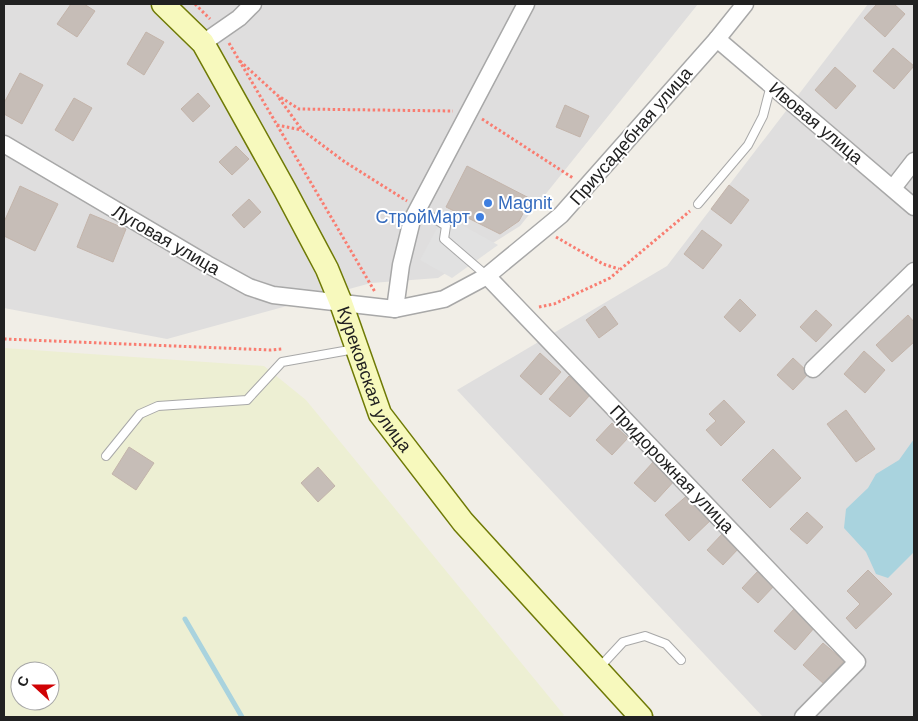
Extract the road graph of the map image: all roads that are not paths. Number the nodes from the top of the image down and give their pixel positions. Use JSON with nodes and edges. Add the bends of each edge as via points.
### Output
{"nodes":[{"id":1,"x":163,"y":4,"type":"edge"},
{"id":2,"x":253,"y":4,"type":"edge"},
{"id":3,"x":526,"y":4,"type":"edge"},
{"id":4,"x":745,"y":4,"type":"edge"},
{"id":5,"x":717,"y":39,"type":"junction"},
{"id":6,"x":203,"y":43,"type":"junction"},
{"id":7,"x":771,"y":85,"type":"junction"},
{"id":8,"x":4,"y":144,"type":"edge"},
{"id":9,"x":914,"y":161,"type":"edge"},
{"id":10,"x":893,"y":188,"type":"junction"},
{"id":11,"x":698,"y":204,"type":"road end"},
{"id":12,"x":914,"y":206,"type":"edge"},
{"id":13,"x":418,"y":208,"type":"junction"},
{"id":14,"x":914,"y":272,"type":"edge"},
{"id":15,"x":487,"y":276,"type":"junction"},
{"id":16,"x":341,"y":303,"type":"junction"},
{"id":17,"x":390,"y":308,"type":"junction"},
{"id":18,"x":357,"y":349,"type":"junction"},
{"id":19,"x":813,"y":369,"type":"dead end"},
{"id":20,"x":106,"y":456,"type":"dead end"},
{"id":21,"x":681,"y":660,"type":"dead end"},
{"id":22,"x":598,"y":668,"type":"junction"},
{"id":23,"x":641,"y":717,"type":"edge"},
{"id":24,"x":803,"y":717,"type":"edge"}],
"edges":[{"from":1,"to":6,"type":"street","name":"Курековская улица"},
{"from":2,"to":6,"type":"street"},
{"from":3,"to":13,"type":"street"},
{"from":4,"to":5,"type":"street","name":"Приусадебная улица"},
{"from":5,"to":7,"type":"street","name":"Ивовая улица"},
{"from":5,"to":15,"type":"street","name":"Приусадебная улица","via":[[561,215]]},
{"from":6,"to":16,"type":"street","name":"Курековская улица","via":[[290,199]]},
{"from":7,"to":10,"type":"street","name":"Ивовая улица"},
{"from":7,"to":11,"type":"lane","via":[[763,116],[748,144]]},
{"from":8,"to":16,"type":"street","name":"Луговая улица","via":[[249,287],[273,295]]},
{"from":9,"to":10,"type":"street"},
{"from":10,"to":12,"type":"street","name":"Ивовая улица"},
{"from":13,"to":15,"type":"lane","via":[[446,226],[444,239]]},
{"from":13,"to":17,"type":"street","via":[[412,220]]},
{"from":14,"to":19,"type":"street"},
{"from":15,"to":17,"type":"street","name":"Приусадебная улица","via":[[444,299]]},
{"from":15,"to":24,"type":"street","name":"Придорожная улица","via":[[857,662]]},
{"from":16,"to":17,"type":"street","name":"Приусадебная улица"},
{"from":16,"to":18,"type":"street","name":"Курековская улица"},
{"from":18,"to":20,"type":"lane","via":[[282,362],[247,400],[158,406],[140,414]]},
{"from":18,"to":22,"type":"street","name":"Курековская улица","via":[[380,414],[463,522]]},
{"from":21,"to":22,"type":"lane","via":[[666,644],[645,636],[623,642]]},
{"from":22,"to":23,"type":"street","name":"Курековская улица"}]}
